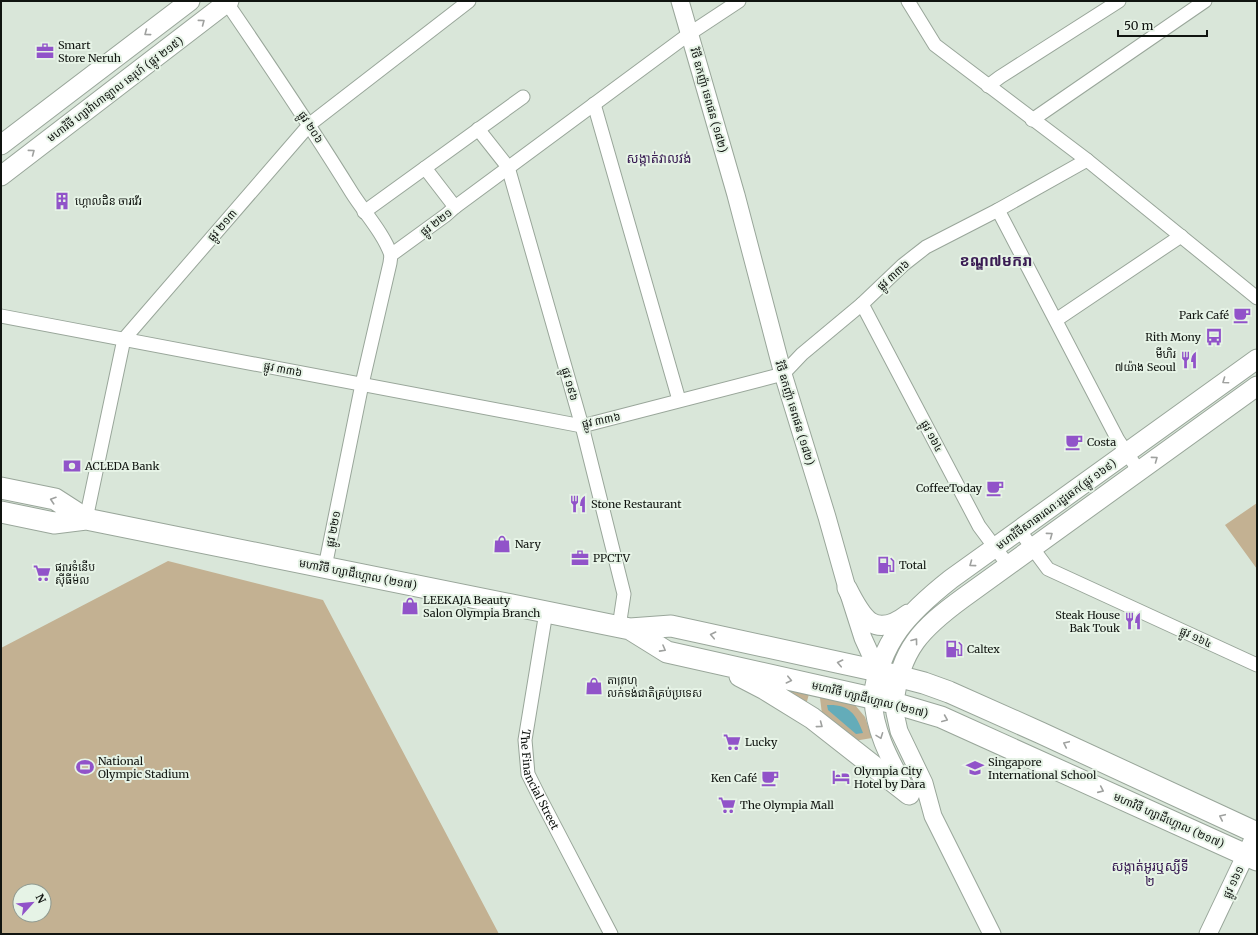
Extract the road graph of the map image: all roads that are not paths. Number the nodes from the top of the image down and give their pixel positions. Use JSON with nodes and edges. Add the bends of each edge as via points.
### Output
{"nodes":[{"id":1,"x":190,"y":1,"type":"edge"},
{"id":2,"x":469,"y":1,"type":"edge"},
{"id":3,"x":680,"y":1,"type":"edge"},
{"id":4,"x":739,"y":1,"type":"edge"},
{"id":5,"x":908,"y":1,"type":"edge"},
{"id":6,"x":1119,"y":1,"type":"edge"},
{"id":7,"x":1205,"y":1,"type":"edge"},
{"id":8,"x":228,"y":2,"type":"edge"},
{"id":9,"x":689,"y":34,"type":"junction"},
{"id":10,"x":988,"y":86,"type":"junction"},
{"id":11,"x":523,"y":97,"type":"dead end"},
{"id":12,"x":594,"y":104,"type":"junction"},
{"id":13,"x":1032,"y":120,"type":"junction"},
{"id":14,"x":310,"y":124,"type":"junction"},
{"id":15,"x":478,"y":129,"type":"junction"},
{"id":16,"x":1,"y":145,"type":"edge"},
{"id":17,"x":1087,"y":160,"type":"junction"},
{"id":18,"x":508,"y":167,"type":"junction"},
{"id":19,"x":425,"y":168,"type":"junction"},
{"id":20,"x":1,"y":176,"type":"edge"},
{"id":21,"x":454,"y":207,"type":"junction"},
{"id":22,"x":998,"y":210,"type":"junction"},
{"id":23,"x":364,"y":212,"type":"junction"},
{"id":24,"x":1181,"y":236,"type":"junction"},
{"id":25,"x":391,"y":255,"type":"junction"},
{"id":26,"x":1257,"y":298,"type":"edge"},
{"id":27,"x":862,"y":304,"type":"junction"},
{"id":28,"x":1,"y":316,"type":"edge"},
{"id":29,"x":1056,"y":320,"type":"junction"},
{"id":30,"x":124,"y":339,"type":"junction"},
{"id":31,"x":1257,"y":359,"type":"edge"},
{"id":32,"x":783,"y":374,"type":"junction"},
{"id":33,"x":362,"y":384,"type":"junction"},
{"id":34,"x":1257,"y":386,"type":"edge"},
{"id":35,"x":679,"y":400,"type":"junction"},
{"id":36,"x":582,"y":426,"type":"junction"},
{"id":37,"x":1127,"y":453,"type":"junction"},
{"id":38,"x":1139,"y":470,"type":"junction"},
{"id":39,"x":1,"y":488,"type":"edge"},
{"id":40,"x":1,"y":512,"type":"edge"},
{"id":41,"x":86,"y":519,"type":"junction"},
{"id":42,"x":1019,"y":530,"type":"junction"},
{"id":43,"x":995,"y":547,"type":"junction"},
{"id":44,"x":1032,"y":548,"type":"junction"},
{"id":45,"x":1008,"y":565,"type":"junction"},
{"id":46,"x":325,"y":567,"type":"junction"},
{"id":47,"x":847,"y":588,"type":"junction"},
{"id":48,"x":917,"y":607,"type":"junction"},
{"id":49,"x":546,"y":612,"type":"junction"},
{"id":50,"x":624,"y":628,"type":"junction"},
{"id":51,"x":714,"y":663,"type":"junction"},
{"id":52,"x":1257,"y":665,"type":"edge"},
{"id":53,"x":878,"y":671,"type":"junction"},
{"id":54,"x":898,"y":676,"type":"junction"},
{"id":55,"x":873,"y":698,"type":"junction"},
{"id":56,"x":894,"y":703,"type":"junction"},
{"id":57,"x":1041,"y":733,"type":"junction"},
{"id":58,"x":1030,"y":757,"type":"junction"},
{"id":59,"x":909,"y":794,"type":"junction"},
{"id":60,"x":933,"y":816,"type":"junction"},
{"id":61,"x":1257,"y":832,"type":"edge"},
{"id":62,"x":1251,"y":858,"type":"edge"},
{"id":63,"x":611,"y":934,"type":"edge"},
{"id":64,"x":992,"y":934,"type":"edge"},
{"id":65,"x":1208,"y":934,"type":"edge"}],
"edges":[{"from":1,"to":16,"type":"main road","one_way":true},
{"from":2,"to":14,"type":"street","name":"ផ្លូវ ២១៣"},
{"from":3,"to":9,"type":"street","name":"វិថី ឧកញ៉ា ទេពផន (១៨២)"},
{"from":4,"to":9,"type":"street","name":"ផ្លូវ ២២១"},
{"from":5,"to":10,"type":"street","via":[[935,45]]},
{"from":6,"to":10,"type":"street"},
{"from":7,"to":13,"type":"street"},
{"from":8,"to":14,"type":"street","name":"ផ្លូវ ២០៦"},
{"from":20,"to":8,"type":"main road","name":"មហាវិថី ហ្សាវ៉ាហាឡាល នេរុហ៍ (ផ្លូវ ២១៥)","one_way":true},
{"from":9,"to":12,"type":"street","name":"ផ្លូវ ២២១"},
{"from":9,"to":32,"type":"street","name":"វិថី ឧកញ៉ា ទេពផន (១៨២)","via":[[736,195]]},
{"from":10,"to":13,"type":"street"},
{"from":11,"to":15,"type":"street"},
{"from":12,"to":18,"type":"street","name":"ផ្លូវ ២២១"},
{"from":12,"to":35,"type":"street"},
{"from":13,"to":17,"type":"street"},
{"from":14,"to":23,"type":"street","name":"ផ្លូវ ២០៦"},
{"from":14,"to":30,"type":"street","name":"ផ្លូវ ២១៣"},
{"from":15,"to":18,"type":"street"},
{"from":15,"to":19,"type":"street"},
{"from":17,"to":22,"type":"street","name":"ផ្លូវ ៣៣៦"},
{"from":17,"to":24,"type":"street"},
{"from":18,"to":21,"type":"street","name":"ផ្លូវ ២២១"},
{"from":18,"to":36,"type":"street","name":"ផ្លូវ ១៩៦"},
{"from":19,"to":21,"type":"street"},
{"from":19,"to":23,"type":"street"},
{"from":21,"to":25,"type":"street","name":"ផ្លូវ ២២១"},
{"from":22,"to":27,"type":"street","name":"ផ្លូវ ៣៣៦","via":[[926,247]]},
{"from":22,"to":29,"type":"street"},
{"from":23,"to":25,"type":"street","name":"ផ្លូវ ២០៦","via":[[387,244]]},
{"from":24,"to":26,"type":"street"},
{"from":24,"to":29,"type":"street"},
{"from":25,"to":33,"type":"street","name":"ផ្លូវ ២២១"},
{"from":27,"to":32,"type":"street","name":"ផ្លូវ ៣៣៦","via":[[802,354]]},
{"from":27,"to":43,"type":"street","name":"ផ្លូវ ១៦៤","via":[[979,526]]},
{"from":28,"to":30,"type":"street","name":"ផ្លូវ ៣៣៦"},
{"from":29,"to":37,"type":"street"},
{"from":30,"to":33,"type":"street","name":"ផ្លូវ ៣៣៦"},
{"from":30,"to":41,"type":"street","name":"ផ្លូវ ២១៣"},
{"from":31,"to":37,"type":"main road","name":"មហាវិថីសាធារណៈរដ្ឋឆេក(ផ្លូវ ១៦៩)","one_way":true},
{"from":32,"to":35,"type":"street","name":"ផ្លូវ ៣៣៦"},
{"from":32,"to":47,"type":"street","name":"វិថី ឧកញ៉ា ទេពផន (១៨២)"},
{"from":33,"to":36,"type":"street","name":"ផ្លូវ ៣៣៦"},
{"from":33,"to":46,"type":"street","name":"ផ្លូវ ២២១"},
{"from":38,"to":34,"type":"main road","name":"មហាវិថីសាធារណៈរដ្ឋឆេក(ផ្លូវ ១៦៩)","one_way":true},
{"from":35,"to":36,"type":"street","name":"ផ្លូវ ៣៣៦"},
{"from":36,"to":50,"type":"street","name":"ផ្លូវ ១៩៦","via":[[624,594]]},
{"from":37,"to":38,"type":"street"},
{"from":37,"to":42,"type":"main road","name":"មហាវិថីសាធារណៈរដ្ឋឆេក(ផ្លូវ ១៦៩)"},
{"from":44,"to":38,"type":"main road","name":"មហាវិថីសាធារណៈរដ្ឋឆេក(ផ្លូវ ១៦៩)","one_way":true},
{"from":41,"to":39,"type":"main road","name":"មហាវិថី ហ្សាដឹហ្គោល (២១៧)","one_way":true,"via":[[56,499]]},
{"from":40,"to":41,"type":"main road","name":"មហាវិថី ហ្សាដឹហ្គោល (២១៧)","via":[[54,523]]},
{"from":41,"to":46,"type":"main road","name":"មហាវិថី ហ្សាដឹហ្គោល (២១៧)"},
{"from":42,"to":43,"type":"main road","name":"មហាវិថីសាធារណៈរដ្ឋឆេក(ផ្លូវ ១៦៩)"},
{"from":42,"to":44,"type":"street","name":"ផ្លូវ ១៦៤"},
{"from":43,"to":45,"type":"street","name":"ផ្លូវ ១៦៤"},
{"from":43,"to":48,"type":"main road","name":"មហាវិថីសាធារណៈរដ្ឋឆេក(ផ្លូវ ១៦៩)","one_way":true},
{"from":44,"to":45,"type":"main road","name":"មហាវិថីសាធារណៈរដ្ឋឆេក(ផ្លូវ ១៦៩)"},
{"from":44,"to":52,"type":"street","name":"ផ្លូវ ១៦៤","via":[[1048,569]]},
{"from":54,"to":45,"type":"main road","name":"មហាវិថីសាធារណៈរដ្ឋឆេក(ផ្លូវ ១៦៩)","one_way":true,"via":[[910,648],[932,622]]},
{"from":46,"to":49,"type":"main road","name":"មហាវិថី ហ្សាដឹហ្គោល (២១៧)"},
{"from":47,"to":48,"type":"main road","via":[[858,611],[866,620],[875,624],[894,623]]},
{"from":47,"to":53,"type":"street","name":"វិថី ឧកញ៉ា ទេពផន (១៨២)","via":[[863,638]]},
{"from":48,"to":53,"type":"main road","name":"មហាវិថីសាធារណៈរដ្ឋឆេក(ផ្លូវ ១៦៩)","via":[[894,636]]},
{"from":49,"to":50,"type":"main road","name":"មហាវិថី ហ្សាដឹហ្គោល (២១៧)"},
{"from":49,"to":63,"type":"street","name":"The Financial Street","via":[[525,740],[528,774]]},
{"from":50,"to":51,"type":"main road","name":"មហាវិថី ហ្សាដឹហ្គោល (២១៧)","one_way":true,"via":[[667,652]]},
{"from":53,"to":50,"type":"main road","name":"មហាវិថី ហ្សាដឹហ្គោល (២១៧)","one_way":true,"via":[[671,626]]},
{"from":51,"to":55,"type":"main road","name":"មហាវិថី ហ្សាដឹហ្គោល (២១៧)","one_way":true},
{"from":51,"to":59,"type":"main road","one_way":true,"via":[[765,689],[812,718]]},
{"from":53,"to":54,"type":"main road","name":"មហាវិថី ហ្សាដឹហ្គោល (២១៧)"},
{"from":53,"to":55,"type":"main road","name":"មហាវិថីសាធារណៈរដ្ឋឆេក(ផ្លូវ ១៦៩)"},
{"from":53,"to":56,"type":"street","name":"វិថី ឧកញ៉ា ទេពផន (១៨២)"},
{"from":54,"to":56,"type":"main road","name":"មហាវិថីសាធារណៈរដ្ឋឆេក(ផ្លូវ ១៦៩)"},
{"from":54,"to":57,"type":"main road","name":"មហាវិថី ហ្សាដឹហ្គោល (២១៧)","via":[[949,692]]},
{"from":55,"to":56,"type":"main road","name":"មហាវិថី ហ្សាដឹហ្គោល (២១៧)"},
{"from":55,"to":59,"type":"street","name":"វិថី ឧកញ៉ា ទេពផន (១៨២)","one_way":true,"via":[[873,713],[881,738]]},
{"from":56,"to":58,"type":"main road","name":"មហាវិថី ហ្សាដឹហ្គោល (២១៧)","one_way":true,"via":[[942,717]]},
{"from":56,"to":60,"type":"street","name":"វិថី ឧកញ៉ា ទេពផន (១៨២)","via":[[899,730],[924,783]]},
{"from":57,"to":58,"type":"main road"},
{"from":61,"to":57,"type":"main road","name":"មហាវិថី ហ្សាដឹហ្គោល (២១៧)","one_way":true},
{"from":58,"to":62,"type":"main road","name":"មហាវិថី ហ្សាដឹហ្គោល (២១៧)","one_way":true},
{"from":59,"to":60,"type":"street","name":"វិថី ឧកញ៉ា ទេពផន (១៨២)"},
{"from":60,"to":64,"type":"street","name":"វិថី ឧកញ៉ា ទេពផន (១៨២)"},
{"from":61,"to":62,"type":"street","name":"ផ្លូវ ១៦១"},
{"from":62,"to":65,"type":"street","name":"ផ្លូវ ១៦១"}]}
